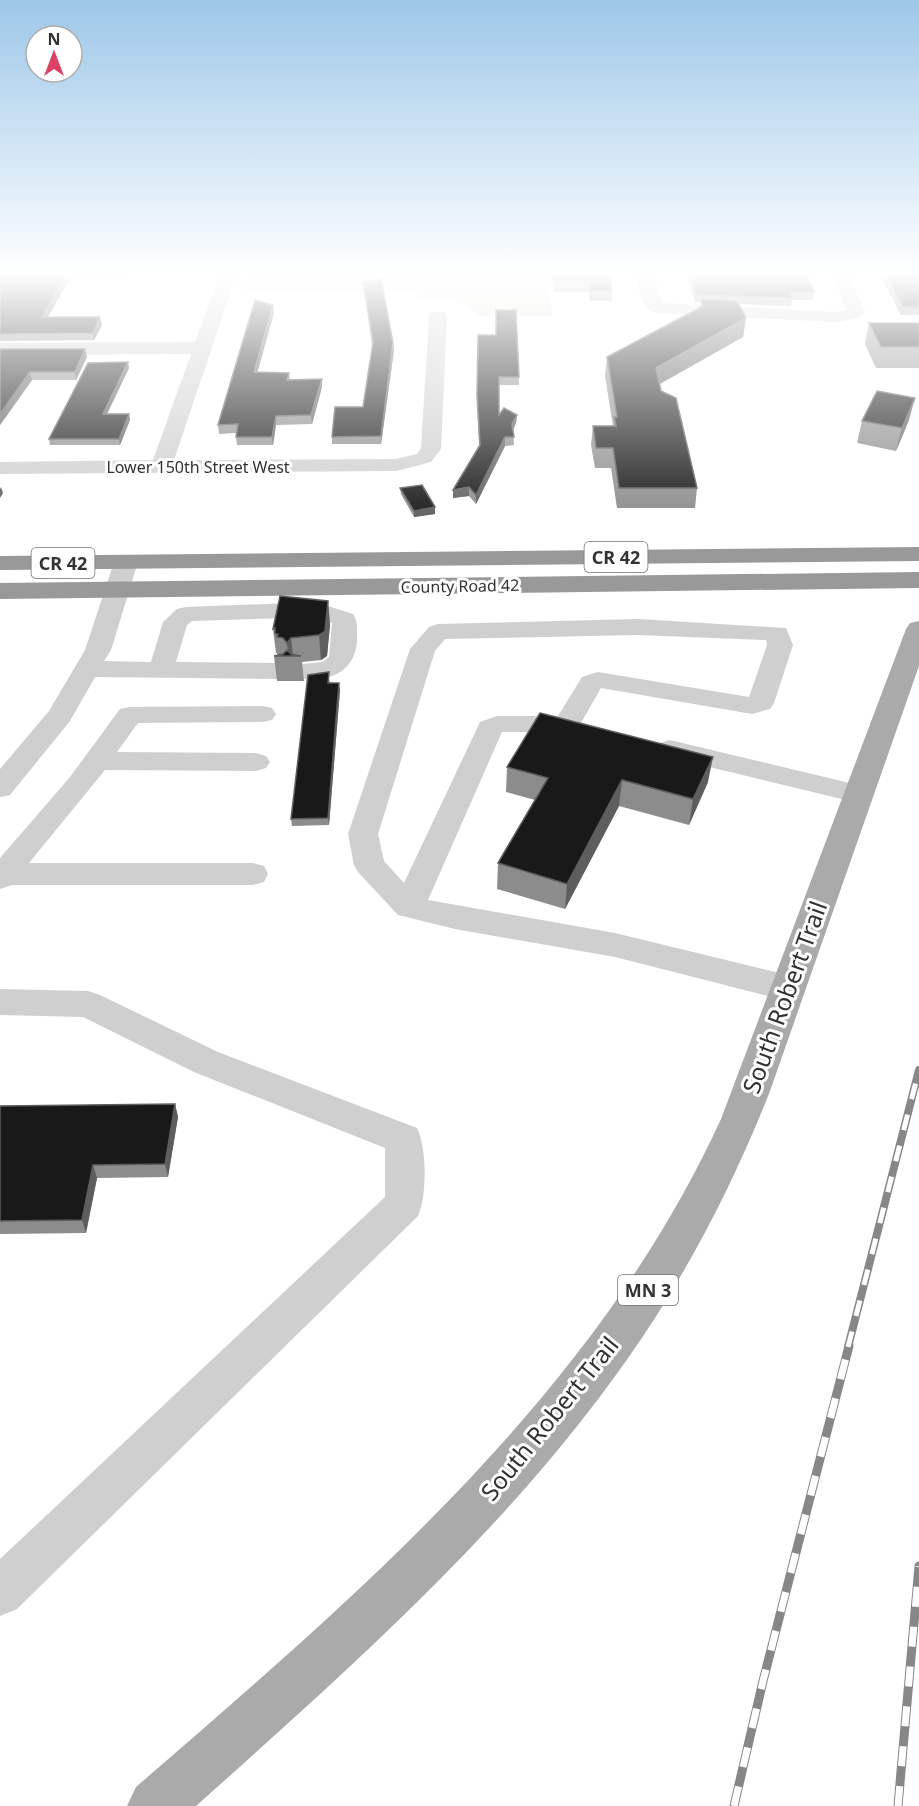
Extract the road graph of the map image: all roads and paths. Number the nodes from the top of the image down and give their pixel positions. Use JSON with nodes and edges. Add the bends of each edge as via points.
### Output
{"nodes":[{"id":1,"x":200,"y":357,"type":"edge"},
{"id":2,"x":436,"y":357,"type":"edge"},
{"id":3,"x":161,"y":467,"type":"junction"},
{"id":4,"x":0,"y":468,"type":"edge"},
{"id":5,"x":919,"y":554,"type":"edge"},
{"id":6,"x":126,"y":562,"type":"junction"},
{"id":7,"x":0,"y":563,"type":"edge"},
{"id":8,"x":919,"y":580,"type":"edge"},
{"id":9,"x":0,"y":591,"type":"edge"},
{"id":10,"x":117,"y":591,"type":"junction"},
{"id":11,"x":919,"y":629,"type":"edge"},
{"id":12,"x":87,"y":669,"type":"junction"},
{"id":13,"x":161,"y":671,"type":"junction"},
{"id":14,"x":276,"y":671,"type":"dead end"},
{"id":15,"x":303,"y":671,"type":"dead end"},
{"id":16,"x":262,"y":714,"type":"dead end"},
{"id":17,"x":567,"y":724,"type":"junction"},
{"id":18,"x":597,"y":731,"type":"edge"},
{"id":19,"x":642,"y":742,"type":"edge"},
{"id":20,"x":97,"y":761,"type":"junction"},
{"id":21,"x":256,"y":762,"type":"dead end"},
{"id":22,"x":0,"y":788,"type":"edge"},
{"id":23,"x":858,"y":794,"type":"junction"},
{"id":24,"x":253,"y":874,"type":"dead end"},
{"id":25,"x":2,"y":876,"type":"edge"},
{"id":26,"x":409,"y":907,"type":"junction"},
{"id":27,"x":788,"y":988,"type":"junction"},
{"id":28,"x":0,"y":1002,"type":"edge"},
{"id":29,"x":0,"y":1592,"type":"edge"},
{"id":30,"x":155,"y":1806,"type":"edge"}],
"edges":[{"from":1,"to":3,"type":"street"},
{"from":2,"to":3,"type":"street","name":"Lower 150th Street West","via":[[430,449],[424,458],[396,465]]},
{"from":3,"to":4,"type":"street","name":"Lower 150th Street West"},
{"from":5,"to":6,"type":"highway","name":"County Road 42","number":"CR 42"},
{"from":6,"to":7,"type":"highway","name":"County Road 42","number":"CR 42"},
{"from":6,"to":10,"type":"street"},
{"from":8,"to":10,"type":"highway","name":"County Road 42","number":"CR 42"},
{"from":9,"to":10,"type":"highway","name":"County Road 42","number":"CR 42"},
{"from":10,"to":12,"type":"street","via":[[98,650]]},
{"from":11,"to":23,"type":"main road","name":"South Robert Trail","number":"MN 3"},
{"from":12,"to":13,"type":"street"},
{"from":12,"to":22,"type":"street","via":[[60,715]]},
{"from":13,"to":14,"type":"street"},
{"from":13,"to":15,"type":"street","via":[[175,622],[186,614],[332,613],[344,619],[345,654],[340,663],[329,670]]},
{"from":16,"to":20,"type":"street","via":[[130,715]]},
{"from":17,"to":18,"type":"street"},
{"from":17,"to":26,"type":"street","via":[[497,724],[490,728]]},
{"from":17,"to":26,"type":"street","via":[[591,683],[598,680],[752,706],[761,703],[780,645],[777,633],[638,627],[438,632],[423,649],[363,834],[369,865]]},
{"from":19,"to":23,"type":"street"},
{"from":20,"to":21,"type":"street"},
{"from":20,"to":25,"type":"street"},
{"from":23,"to":27,"type":"main road","name":"South Robert Trail","number":"MN 3"},
{"from":24,"to":25,"type":"street"},
{"from":26,"to":27,"type":"street","via":[[615,945]]},
{"from":27,"to":30,"type":"main road","name":"South Robert Trail","number":"MN 3","via":[[732,1137],[714,1174],[652,1284],[595,1368],[524,1454],[448,1536],[274,1702]]},
{"from":28,"to":29,"type":"street","via":[[88,1004],[206,1062],[404,1139],[404,1204]]}]}
